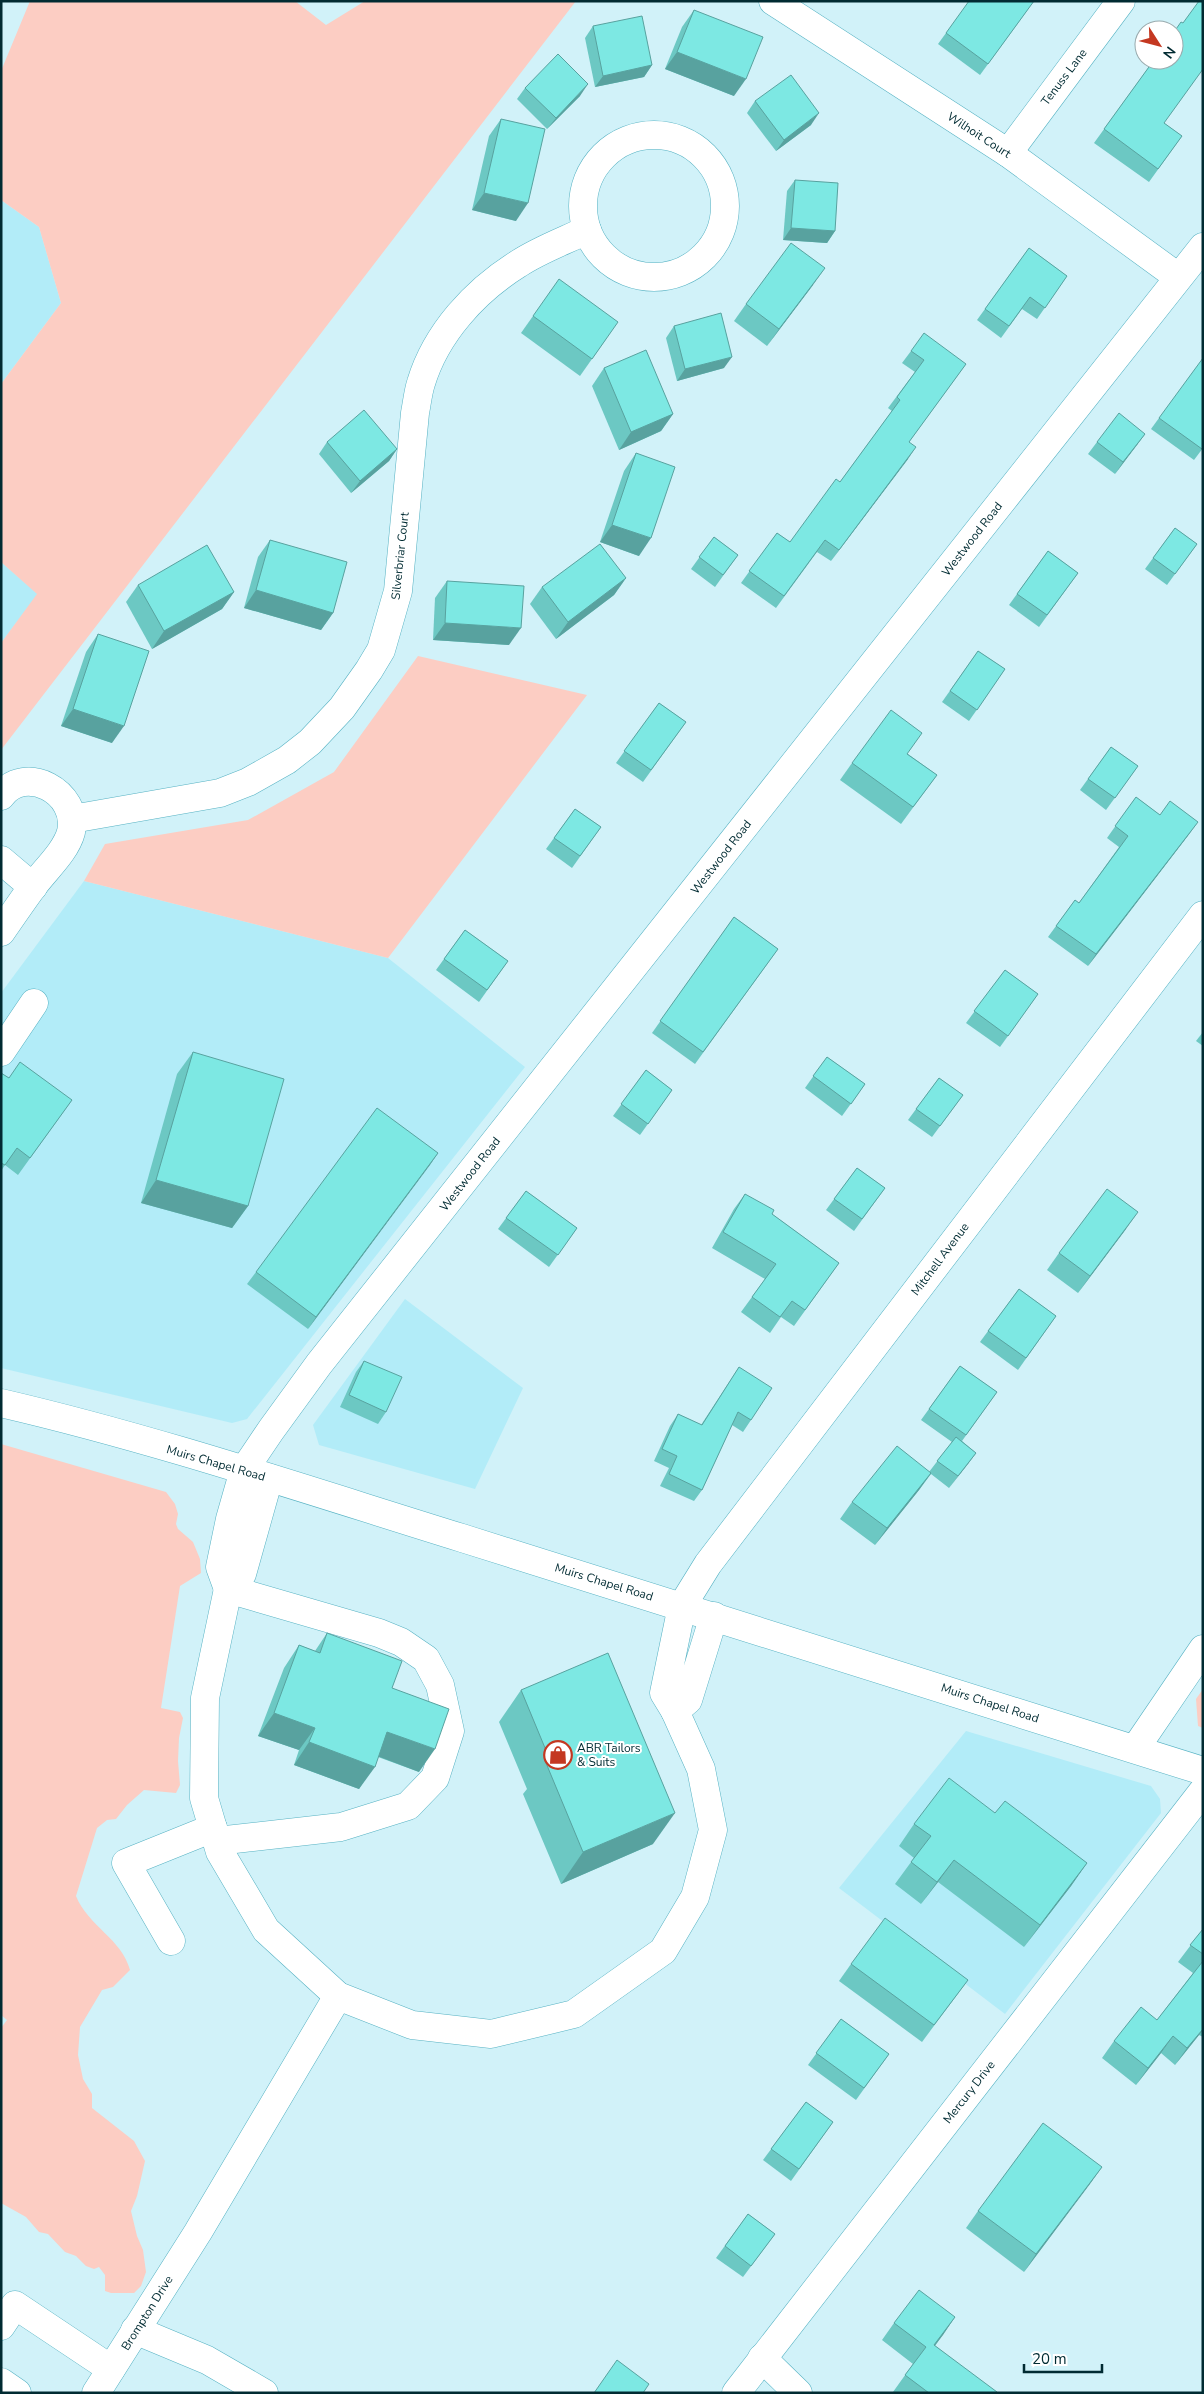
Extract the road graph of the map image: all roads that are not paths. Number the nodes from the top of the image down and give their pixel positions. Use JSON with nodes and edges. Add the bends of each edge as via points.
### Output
{"nodes":[{"id":1,"x":773,"y":1,"type":"edge"},
{"id":2,"x":1121,"y":1,"type":"edge"},
{"id":3,"x":1008,"y":153,"type":"junction"},
{"id":4,"x":587,"y":230,"type":"junction"},
{"id":5,"x":1203,"y":247,"type":"edge"},
{"id":6,"x":1178,"y":277,"type":"junction"},
{"id":7,"x":1,"y":796,"type":"edge"},
{"id":8,"x":72,"y":819,"type":"junction"},
{"id":9,"x":1,"y":860,"type":"edge"},
{"id":10,"x":33,"y":887,"type":"junction"},
{"id":11,"x":1203,"y":914,"type":"edge"},
{"id":12,"x":1,"y":932,"type":"edge"},
{"id":13,"x":34,"y":1004,"type":"dead end"},
{"id":14,"x":1,"y":1052,"type":"edge"},
{"id":15,"x":1,"y":1403,"type":"edge"},
{"id":16,"x":257,"y":1474,"type":"junction"},
{"id":17,"x":228,"y":1589,"type":"junction"},
{"id":18,"x":682,"y":1606,"type":"junction"},
{"id":19,"x":714,"y":1616,"type":"junction"},
{"id":20,"x":1203,"y":1649,"type":"edge"},
{"id":21,"x":675,"y":1711,"type":"junction"},
{"id":22,"x":1135,"y":1749,"type":"junction"},
{"id":23,"x":1203,"y":1771,"type":"edge"},
{"id":24,"x":1203,"y":1791,"type":"edge"},
{"id":25,"x":215,"y":1834,"type":"junction"},
{"id":26,"x":171,"y":1941,"type":"dead end"},
{"id":27,"x":338,"y":1996,"type":"junction"},
{"id":28,"x":1,"y":2326,"type":"edge"},
{"id":29,"x":136,"y":2330,"type":"junction"},
{"id":30,"x":762,"y":2358,"type":"junction"},
{"id":31,"x":111,"y":2369,"type":"junction"},
{"id":32,"x":1,"y":2382,"type":"edge"},
{"id":33,"x":17,"y":2393,"type":"edge"},
{"id":34,"x":96,"y":2393,"type":"edge"},
{"id":35,"x":264,"y":2393,"type":"edge"},
{"id":36,"x":736,"y":2393,"type":"edge"},
{"id":37,"x":798,"y":2393,"type":"edge"}],
"edges":[{"from":1,"to":3,"type":"street","name":"Wilhoit Court"},
{"from":2,"to":3,"type":"street","name":"Tenuss Lane"},
{"from":3,"to":6,"type":"street","name":"Wilhoit Court"},
{"from":4,"to":4,"type":"street","via":[[604,257],[630,273],[662,277],[692,267],[714,245],[725,215],[722,184],[716,169],[693,146],[663,135],[632,138],[604,156],[594,168],[583,198]]},
{"from":4,"to":8,"type":"street","name":"Silverbriar Court","via":[[519,263],[490,285],[454,321],[431,358],[420,384],[415,413],[398,591],[392,619],[381,650],[342,708],[310,742],[287,760],[248,782],[220,793]]},
{"from":5,"to":6,"type":"street","name":"Westwood Road"},
{"from":6,"to":16,"type":"street","name":"Westwood Road","via":[[320,1364],[270,1430]]},
{"from":7,"to":8,"type":"street","via":[[17,784],[50,786],[68,805]]},
{"from":8,"to":10,"type":"street","via":[[68,841]]},
{"from":9,"to":10,"type":"street"},
{"from":10,"to":12,"type":"street"},
{"from":11,"to":18,"type":"street","name":"Mitchell Avenue","via":[[708,1564]]},
{"from":13,"to":14,"type":"street"},
{"from":15,"to":16,"type":"street","name":"Muirs Chapel Road"},
{"from":16,"to":17,"type":"street","name":"Westwood Road","via":[[230,1519],[220,1567]]},
{"from":16,"to":18,"type":"street","name":"Muirs Chapel Road"},
{"from":17,"to":25,"type":"street","via":[[205,1698],[204,1798]]},
{"from":17,"to":25,"type":"street","via":[[401,1642],[426,1659],[440,1685],[450,1730],[435,1778],[408,1806],[341,1828]]},
{"from":18,"to":19,"type":"street","name":"Muirs Chapel Road"},
{"from":18,"to":21,"type":"street","via":[[664,1693]]},
{"from":19,"to":21,"type":"street","via":[[688,1700]]},
{"from":19,"to":22,"type":"street","name":"Muirs Chapel Road"},
{"from":20,"to":22,"type":"street"},
{"from":21,"to":27,"type":"street","via":[[701,1769],[713,1830],[695,1897],[663,1951],[574,2014],[491,2034],[412,2025]]},
{"from":22,"to":23,"type":"street","name":"Muirs Chapel Road"},
{"from":24,"to":30,"type":"street","name":"Mercury Drive"},
{"from":25,"to":26,"type":"street","via":[[126,1863]]},
{"from":25,"to":27,"type":"street","via":[[220,1852],[266,1930]]},
{"from":27,"to":29,"type":"street","name":"Brompton Drive"},
{"from":28,"to":31,"type":"street","via":[[15,2305]]},
{"from":29,"to":31,"type":"street","name":"Brompton Drive"},
{"from":29,"to":35,"type":"street","via":[[207,2360]]},
{"from":30,"to":36,"type":"street","name":"Mercury Drive"},
{"from":30,"to":37,"type":"street"},
{"from":31,"to":34,"type":"street","name":"Brompton Drive"},
{"from":32,"to":33,"type":"street"}]}
